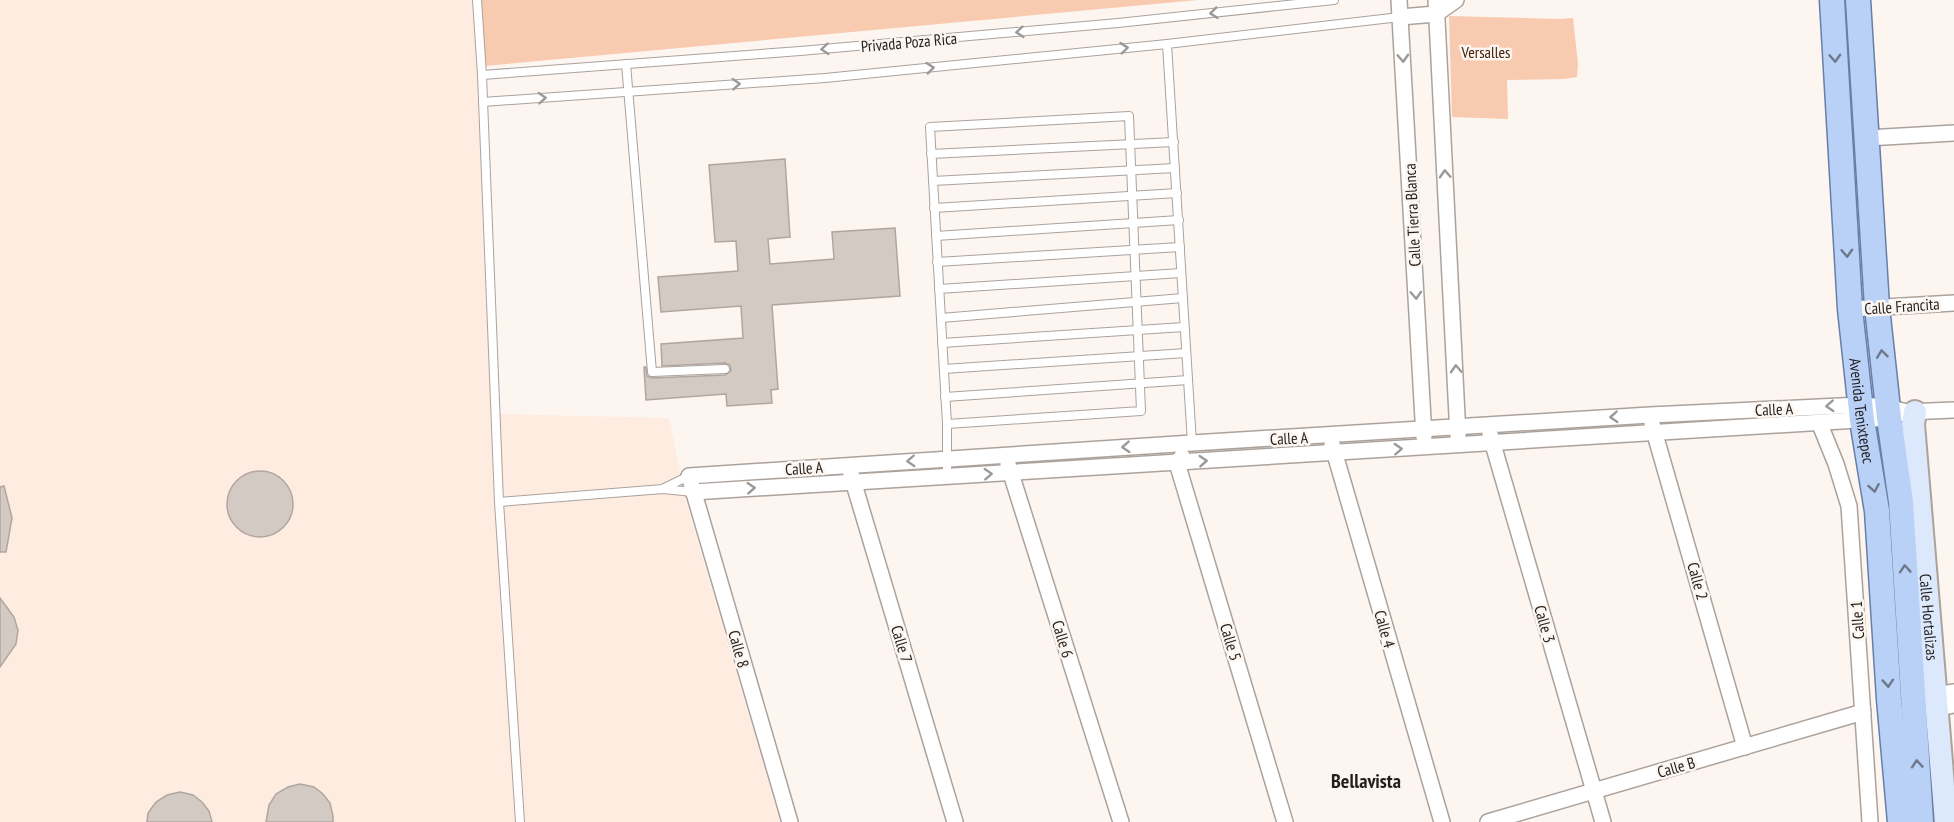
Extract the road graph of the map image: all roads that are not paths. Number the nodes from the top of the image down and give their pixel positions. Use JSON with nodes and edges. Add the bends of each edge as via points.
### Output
{"nodes":[{"id":1,"x":477,"y":0,"type":"edge"},
{"id":2,"x":1335,"y":0,"type":"edge"},
{"id":3,"x":1399,"y":0,"type":"edge"},
{"id":4,"x":1456,"y":0,"type":"edge"},
{"id":5,"x":1832,"y":0,"type":"edge"},
{"id":6,"x":1858,"y":0,"type":"edge"},
{"id":7,"x":1436,"y":7,"type":"edge"},
{"id":8,"x":1400,"y":17,"type":"junction"},
{"id":9,"x":1167,"y":44,"type":"junction"},
{"id":10,"x":626,"y":64,"type":"junction"},
{"id":11,"x":482,"y":75,"type":"junction"},
{"id":12,"x":627,"y":92,"type":"junction"},
{"id":13,"x":483,"y":102,"type":"junction"},
{"id":14,"x":1954,"y":133,"type":"edge"},
{"id":15,"x":1867,"y":138,"type":"junction"},
{"id":16,"x":1174,"y":142,"type":"junction"},
{"id":17,"x":1130,"y":143,"type":"junction"},
{"id":18,"x":931,"y":154,"type":"junction"},
{"id":19,"x":1175,"y":168,"type":"junction"},
{"id":20,"x":1131,"y":170,"type":"junction"},
{"id":21,"x":933,"y":181,"type":"junction"},
{"id":22,"x":1177,"y":193,"type":"junction"},
{"id":23,"x":1131,"y":195,"type":"junction"},
{"id":24,"x":934,"y":208,"type":"junction"},
{"id":25,"x":1179,"y":220,"type":"junction"},
{"id":26,"x":1133,"y":223,"type":"junction"},
{"id":27,"x":936,"y":236,"type":"junction"},
{"id":28,"x":1180,"y":247,"type":"junction"},
{"id":29,"x":1134,"y":249,"type":"junction"},
{"id":30,"x":937,"y":262,"type":"junction"},
{"id":31,"x":1181,"y":273,"type":"junction"},
{"id":32,"x":1135,"y":277,"type":"junction"},
{"id":33,"x":939,"y":289,"type":"junction"},
{"id":34,"x":1183,"y":298,"type":"junction"},
{"id":35,"x":1136,"y":302,"type":"junction"},
{"id":36,"x":1954,"y":303,"type":"edge"},
{"id":37,"x":1877,"y":308,"type":"junction"},
{"id":38,"x":1850,"y":309,"type":"junction"},
{"id":39,"x":941,"y":318,"type":"junction"},
{"id":40,"x":1185,"y":327,"type":"junction"},
{"id":41,"x":1137,"y":330,"type":"junction"},
{"id":42,"x":942,"y":343,"type":"junction"},
{"id":43,"x":1186,"y":353,"type":"junction"},
{"id":44,"x":1137,"y":356,"type":"junction"},
{"id":45,"x":725,"y":369,"type":"dead end"},
{"id":46,"x":944,"y":369,"type":"junction"},
{"id":47,"x":1188,"y":380,"type":"junction"},
{"id":48,"x":1138,"y":383,"type":"junction"},
{"id":49,"x":945,"y":397,"type":"junction"},
{"id":50,"x":1954,"y":410,"type":"edge"},
{"id":51,"x":1861,"y":412,"type":"junction"},
{"id":52,"x":1900,"y":412,"type":"junction"},
{"id":53,"x":1650,"y":415,"type":"junction"},
{"id":54,"x":1819,"y":422,"type":"junction"},
{"id":55,"x":947,"y":424,"type":"junction"},
{"id":56,"x":1487,"y":426,"type":"junction"},
{"id":57,"x":1458,"y":428,"type":"junction"},
{"id":58,"x":1424,"y":429,"type":"junction"},
{"id":59,"x":1655,"y":432,"type":"junction"},
{"id":60,"x":1329,"y":435,"type":"junction"},
{"id":61,"x":1492,"y":442,"type":"junction"},
{"id":62,"x":1192,"y":443,"type":"junction"},
{"id":63,"x":1458,"y":445,"type":"junction"},
{"id":64,"x":1425,"y":447,"type":"junction"},
{"id":65,"x":1334,"y":452,"type":"junction"},
{"id":66,"x":1006,"y":455,"type":"junction"},
{"id":67,"x":947,"y":459,"type":"junction"},
{"id":68,"x":1177,"y":463,"type":"junction"},
{"id":69,"x":849,"y":465,"type":"junction"},
{"id":70,"x":1011,"y":472,"type":"junction"},
{"id":71,"x":947,"y":476,"type":"junction"},
{"id":72,"x":689,"y":477,"type":"junction"},
{"id":73,"x":853,"y":481,"type":"junction"},
{"id":74,"x":663,"y":489,"type":"junction"},
{"id":75,"x":693,"y":492,"type":"junction"},
{"id":76,"x":499,"y":502,"type":"junction"},
{"id":77,"x":1945,"y":700,"type":"edge"},
{"id":78,"x":1863,"y":712,"type":"junction"},
{"id":79,"x":1745,"y":747,"type":"junction"},
{"id":80,"x":1594,"y":791,"type":"junction"},
{"id":81,"x":520,"y":822,"type":"edge"},
{"id":82,"x":790,"y":822,"type":"edge"},
{"id":83,"x":956,"y":822,"type":"edge"},
{"id":84,"x":1121,"y":822,"type":"edge"},
{"id":85,"x":1285,"y":822,"type":"edge"},
{"id":86,"x":1442,"y":822,"type":"edge"},
{"id":87,"x":1488,"y":822,"type":"edge"},
{"id":88,"x":1603,"y":822,"type":"edge"},
{"id":89,"x":1870,"y":822,"type":"edge"},
{"id":90,"x":1900,"y":822,"type":"edge"},
{"id":91,"x":1921,"y":822,"type":"edge"},
{"id":92,"x":1946,"y":822,"type":"edge"}],
"edges":[{"from":1,"to":11,"type":"lane"},
{"from":2,"to":10,"type":"lane","name":"Privada Poza Rica","one_way":true,"via":[[1118,23]]},
{"from":3,"to":8,"type":"street","name":"Calle Tierra Blanca"},
{"from":4,"to":7,"type":"street"},
{"from":5,"to":38,"type":"main road","name":"Avenida Tenixtepec","one_way":true},
{"from":6,"to":15,"type":"main road","name":"Avenida Tenixtepec"},
{"from":7,"to":8,"type":"street"},
{"from":57,"to":7,"type":"street","one_way":true},
{"from":8,"to":9,"type":"lane"},
{"from":8,"to":58,"type":"street","name":"Calle Tierra Blanca","one_way":true},
{"from":12,"to":9,"type":"lane","one_way":true,"via":[[825,78]]},
{"from":9,"to":16,"type":"lane"},
{"from":10,"to":11,"type":"lane","name":"Privada Poza Rica"},
{"from":10,"to":12,"type":"lane"},
{"from":11,"to":13,"type":"lane"},
{"from":13,"to":12,"type":"lane","one_way":true},
{"from":12,"to":45,"type":"lane","via":[[652,372]]},
{"from":13,"to":76,"type":"lane"},
{"from":14,"to":15,"type":"street"},
{"from":15,"to":37,"type":"main road","name":"Avenida Tenixtepec"},
{"from":16,"to":17,"type":"lane"},
{"from":16,"to":19,"type":"lane"},
{"from":17,"to":18,"type":"lane"},
{"from":17,"to":18,"type":"lane","via":[[1129,116],[930,127]]},
{"from":17,"to":20,"type":"lane"},
{"from":18,"to":21,"type":"lane"},
{"from":19,"to":20,"type":"lane"},
{"from":19,"to":22,"type":"lane"},
{"from":20,"to":21,"type":"lane"},
{"from":20,"to":23,"type":"lane"},
{"from":21,"to":24,"type":"lane"},
{"from":22,"to":23,"type":"lane"},
{"from":22,"to":25,"type":"lane"},
{"from":23,"to":24,"type":"lane"},
{"from":23,"to":26,"type":"lane"},
{"from":24,"to":27,"type":"lane"},
{"from":25,"to":26,"type":"lane"},
{"from":25,"to":28,"type":"lane"},
{"from":26,"to":27,"type":"lane"},
{"from":26,"to":29,"type":"lane"},
{"from":27,"to":30,"type":"lane"},
{"from":28,"to":29,"type":"lane"},
{"from":28,"to":31,"type":"lane"},
{"from":29,"to":30,"type":"lane"},
{"from":29,"to":32,"type":"lane"},
{"from":30,"to":33,"type":"lane"},
{"from":31,"to":32,"type":"lane"},
{"from":31,"to":34,"type":"lane"},
{"from":32,"to":33,"type":"lane"},
{"from":32,"to":35,"type":"lane"},
{"from":33,"to":39,"type":"lane"},
{"from":34,"to":35,"type":"lane"},
{"from":34,"to":40,"type":"lane"},
{"from":35,"to":39,"type":"lane"},
{"from":35,"to":41,"type":"lane"},
{"from":36,"to":37,"type":"street","name":"Calle Francita"},
{"from":37,"to":38,"type":"street","name":"Calle Francita"},
{"from":52,"to":37,"type":"main road","name":"Avenida Tenixtepec","one_way":true},
{"from":38,"to":51,"type":"main road","name":"Avenida Tenixtepec"},
{"from":39,"to":42,"type":"lane"},
{"from":40,"to":41,"type":"lane"},
{"from":40,"to":43,"type":"lane"},
{"from":41,"to":42,"type":"lane"},
{"from":41,"to":44,"type":"lane"},
{"from":42,"to":46,"type":"lane"},
{"from":43,"to":44,"type":"lane"},
{"from":43,"to":47,"type":"lane"},
{"from":44,"to":46,"type":"lane"},
{"from":44,"to":48,"type":"lane"},
{"from":46,"to":49,"type":"lane"},
{"from":47,"to":48,"type":"lane"},
{"from":47,"to":62,"type":"lane"},
{"from":48,"to":49,"type":"lane"},
{"from":48,"to":55,"type":"lane","via":[[1141,411]]},
{"from":49,"to":55,"type":"lane"},
{"from":50,"to":52,"type":"street","name":"Calle A"},
{"from":51,"to":52,"type":"street","name":"Calle A"},
{"from":51,"to":53,"type":"street","name":"Calle A","one_way":true},
{"from":51,"to":54,"type":"street","name":"Calle A"},
{"from":51,"to":90,"type":"main road","name":"Avenida Tenixtepec","one_way":true,"via":[[1877,511]]},
{"from":52,"to":77,"type":"street","name":"Calle Hortalizas","via":[[1913,424]]},
{"from":91,"to":52,"type":"main road","name":"Avenida Tenixtepec","one_way":true,"via":[[1901,502]]},
{"from":53,"to":56,"type":"street","name":"Calle A","one_way":true},
{"from":53,"to":59,"type":"street","name":"Calle 2"},
{"from":54,"to":59,"type":"street","name":"Calle A"},
{"from":54,"to":78,"type":"street","name":"Calle 1","via":[[1849,506]]},
{"from":55,"to":67,"type":"lane"},
{"from":56,"to":57,"type":"street","name":"Calle A"},
{"from":56,"to":61,"type":"street","name":"Calle 3"},
{"from":57,"to":58,"type":"street","name":"Calle A"},
{"from":57,"to":63,"type":"street"},
{"from":58,"to":60,"type":"street","name":"Calle A"},
{"from":58,"to":64,"type":"street","name":"Calle Tierra Blanca"},
{"from":59,"to":61,"type":"street","name":"Calle A"},
{"from":59,"to":79,"type":"street","name":"Calle 2"},
{"from":60,"to":62,"type":"street","name":"Calle A"},
{"from":60,"to":65,"type":"street","name":"Calle 4"},
{"from":61,"to":63,"type":"street","name":"Calle A"},
{"from":61,"to":80,"type":"street","name":"Calle 3"},
{"from":62,"to":66,"type":"street","name":"Calle A","one_way":true},
{"from":62,"to":68,"type":"street"},
{"from":63,"to":64,"type":"street","name":"Calle A"},
{"from":65,"to":64,"type":"street","name":"Calle A","one_way":true},
{"from":68,"to":65,"type":"street","name":"Calle A","one_way":true},
{"from":65,"to":86,"type":"street","name":"Calle 4"},
{"from":66,"to":67,"type":"street","name":"Calle A"},
{"from":66,"to":70,"type":"street","name":"Calle 6"},
{"from":67,"to":69,"type":"street","name":"Calle A","one_way":true},
{"from":67,"to":71,"type":"lane"},
{"from":68,"to":70,"type":"street","name":"Calle A"},
{"from":68,"to":85,"type":"street","name":"Calle 5"},
{"from":69,"to":72,"type":"street","name":"Calle A"},
{"from":69,"to":73,"type":"street","name":"Calle 7"},
{"from":71,"to":70,"type":"street","name":"Calle A","one_way":true},
{"from":70,"to":84,"type":"street","name":"Calle 6"},
{"from":71,"to":73,"type":"street","name":"Calle A"},
{"from":72,"to":74,"type":"lane"},
{"from":72,"to":75,"type":"street","name":"Calle 8"},
{"from":75,"to":73,"type":"street","name":"Calle A","one_way":true},
{"from":73,"to":83,"type":"street","name":"Calle 7"},
{"from":74,"to":75,"type":"lane"},
{"from":74,"to":76,"type":"lane"},
{"from":75,"to":82,"type":"street","name":"Calle 8"},
{"from":76,"to":81,"type":"lane"},
{"from":77,"to":92,"type":"street","name":"Calle Hortalizas"},
{"from":78,"to":79,"type":"street","name":"Calle B"},
{"from":78,"to":89,"type":"street","name":"Calle 1"},
{"from":79,"to":80,"type":"street","name":"Calle B"},
{"from":80,"to":87,"type":"street","name":"Calle B"},
{"from":80,"to":88,"type":"street","name":"Calle 3"}]}
